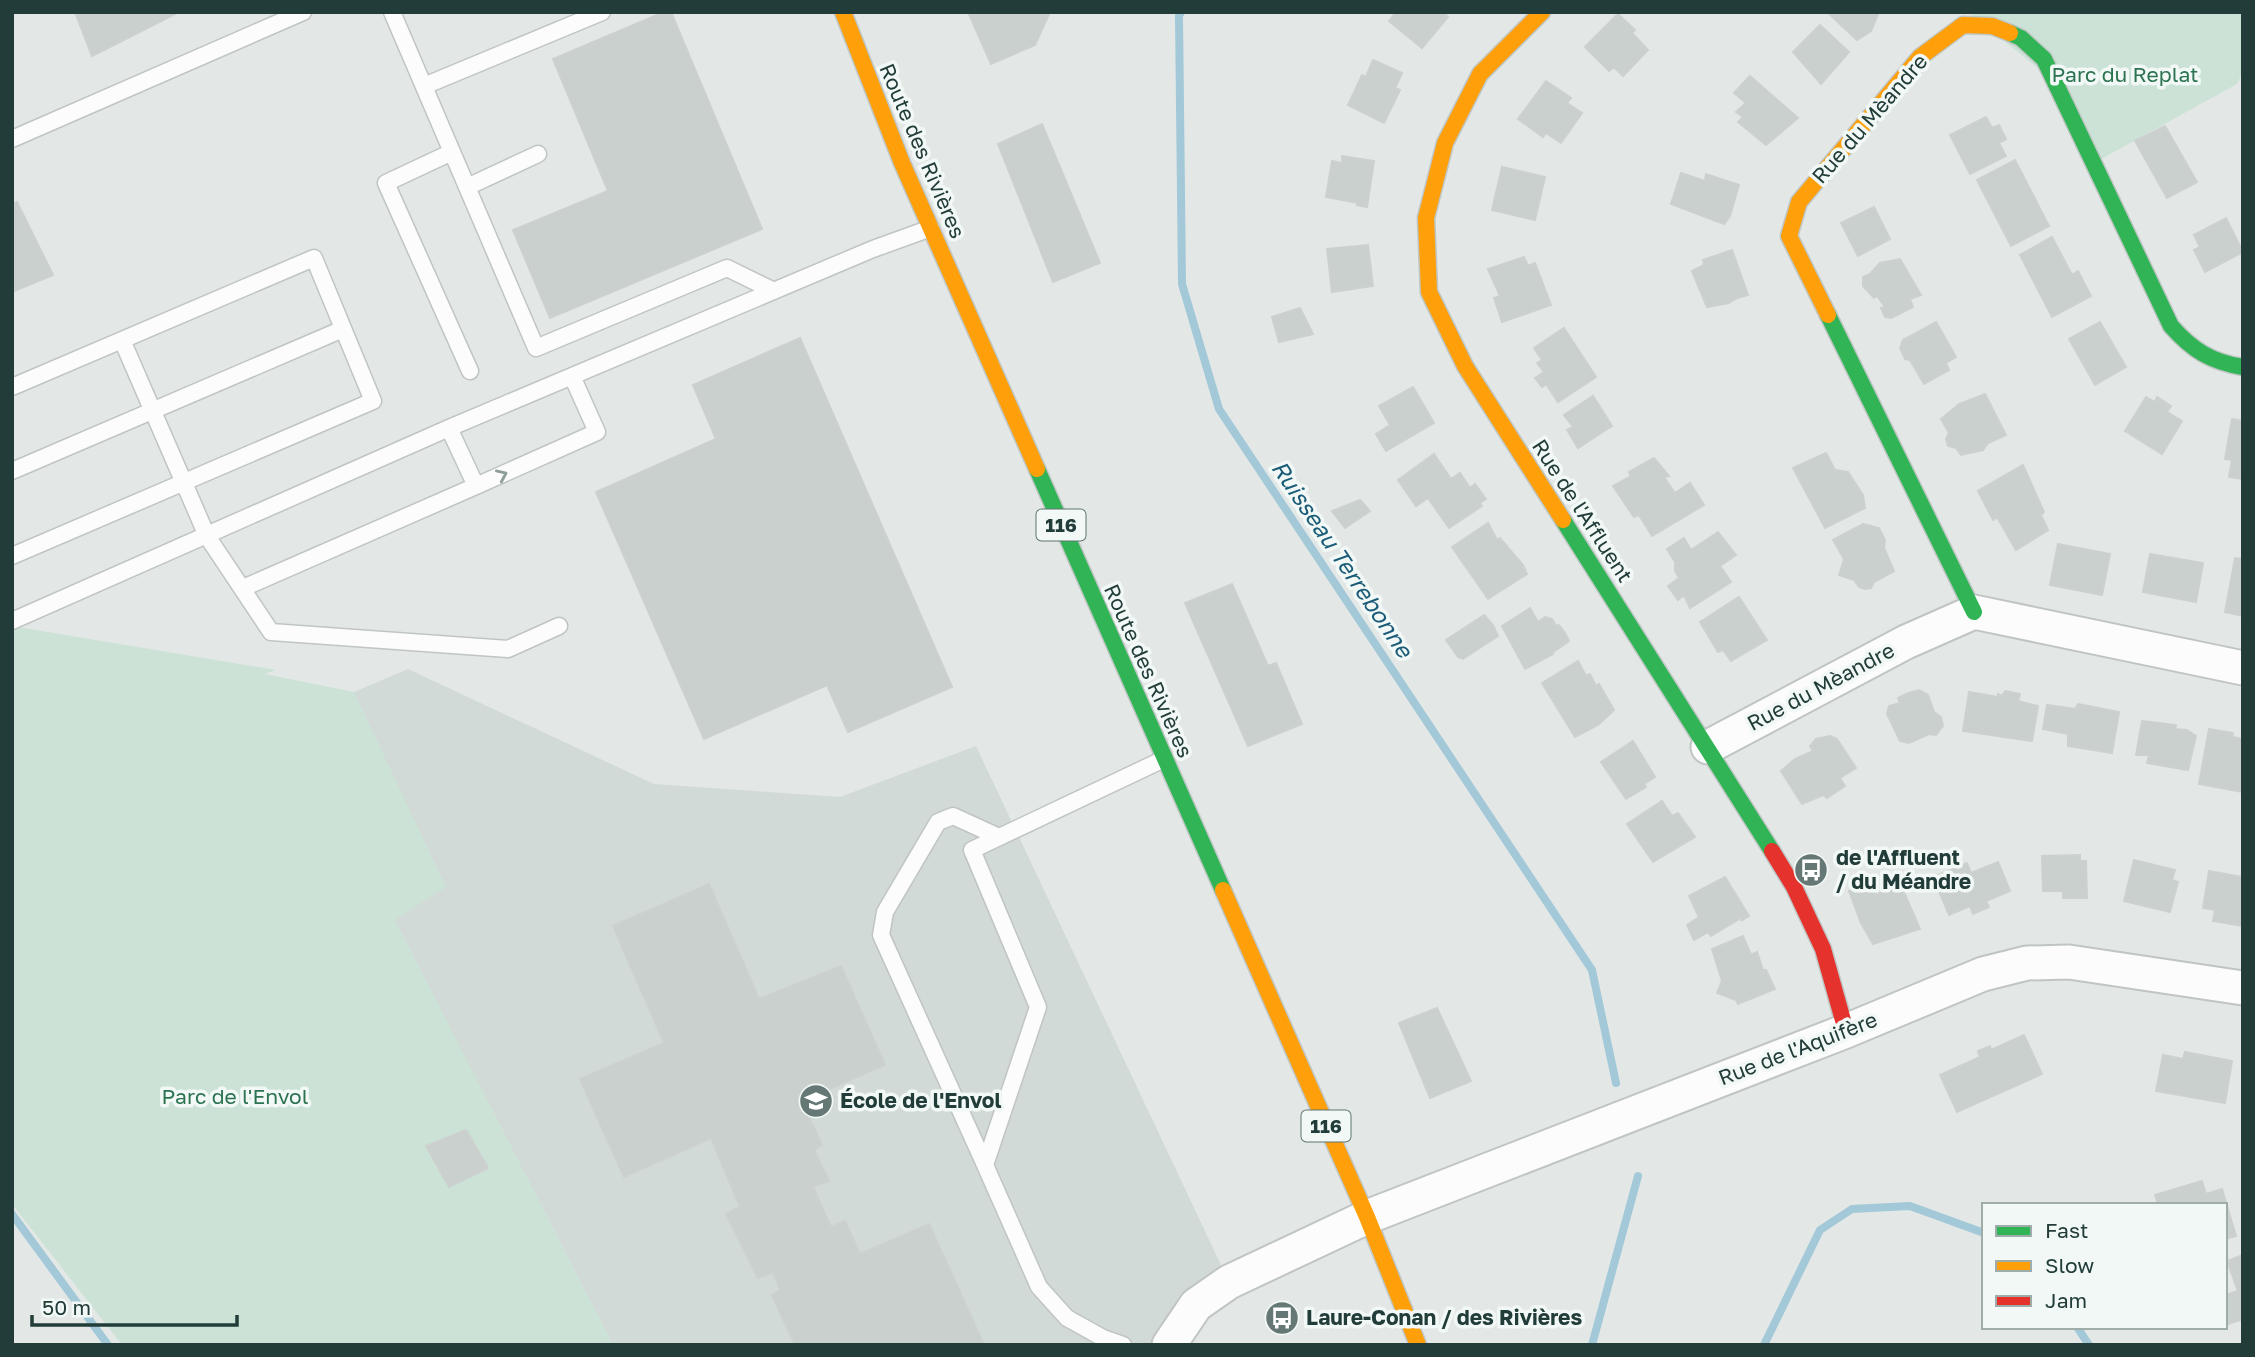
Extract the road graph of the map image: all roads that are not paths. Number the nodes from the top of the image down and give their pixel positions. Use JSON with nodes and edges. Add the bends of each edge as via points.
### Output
{"nodes":[{"id":1,"x":303,"y":12,"type":"edge"},
{"id":2,"x":392,"y":12,"type":"edge"},
{"id":3,"x":602,"y":12,"type":"edge"},
{"id":4,"x":843,"y":12,"type":"edge"},
{"id":5,"x":1542,"y":12,"type":"edge"},
{"id":6,"x":424,"y":86,"type":"junction"},
{"id":7,"x":12,"y":139,"type":"edge"},
{"id":8,"x":452,"y":152,"type":"junction"},
{"id":9,"x":538,"y":155,"type":"dead end"},
{"id":10,"x":467,"y":187,"type":"junction"},
{"id":11,"x":930,"y":228,"type":"junction"},
{"id":12,"x":774,"y":291,"type":"junction"},
{"id":13,"x":343,"y":328,"type":"junction"},
{"id":14,"x":122,"y":340,"type":"junction"},
{"id":15,"x":2243,"y":367,"type":"edge"},
{"id":16,"x":470,"y":371,"type":"dead end"},
{"id":17,"x":572,"y":376,"type":"junction"},
{"id":18,"x":12,"y":387,"type":"edge"},
{"id":19,"x":153,"y":410,"type":"junction"},
{"id":20,"x":449,"y":428,"type":"junction"},
{"id":21,"x":12,"y":471,"type":"edge"},
{"id":22,"x":184,"y":482,"type":"junction"},
{"id":23,"x":476,"y":486,"type":"junction"},
{"id":24,"x":207,"y":536,"type":"junction"},
{"id":25,"x":12,"y":556,"type":"edge"},
{"id":26,"x":243,"y":589,"type":"junction"},
{"id":27,"x":1974,"y":612,"type":"junction"},
{"id":28,"x":12,"y":621,"type":"edge"},
{"id":29,"x":559,"y":626,"type":"dead end"},
{"id":30,"x":2243,"y":668,"type":"edge"},
{"id":31,"x":1708,"y":747,"type":"junction"},
{"id":32,"x":1164,"y":759,"type":"junction"},
{"id":33,"x":999,"y":836,"type":"junction"},
{"id":34,"x":2243,"y":988,"type":"edge"},
{"id":35,"x":1846,"y":1031,"type":"junction"},
{"id":36,"x":985,"y":1165,"type":"junction"},
{"id":37,"x":1367,"y":1217,"type":"junction"},
{"id":38,"x":1123,"y":1345,"type":"edge"},
{"id":39,"x":1169,"y":1345,"type":"edge"},
{"id":40,"x":1418,"y":1345,"type":"edge"}],
"edges":[{"from":1,"to":7,"type":"lane"},
{"from":2,"to":6,"type":"lane"},
{"from":3,"to":6,"type":"lane"},
{"from":4,"to":11,"type":"street","name":"Route des Rivières","number":"116"},
{"from":5,"to":31,"type":"street","name":"Rue de l'Affluent","via":[[1480,74],[1445,143],[1426,218],[1429,292],[1465,366]]},
{"from":6,"to":8,"type":"lane"},
{"from":8,"to":10,"type":"lane"},
{"from":8,"to":16,"type":"lane","via":[[386,183]]},
{"from":9,"to":10,"type":"lane"},
{"from":10,"to":12,"type":"lane","via":[[536,348],[727,268]]},
{"from":11,"to":12,"type":"lane"},
{"from":11,"to":32,"type":"street","name":"Route des Rivières","number":"116"},
{"from":12,"to":17,"type":"lane"},
{"from":13,"to":14,"type":"lane","via":[[314,258]]},
{"from":13,"to":19,"type":"lane"},
{"from":13,"to":22,"type":"lane","via":[[373,401]]},
{"from":14,"to":18,"type":"lane"},
{"from":14,"to":19,"type":"lane"},
{"from":15,"to":27,"type":"street","name":"Rue du Mèandre","via":[[2219,364],[2192,350],[2171,326],[2044,59],[2021,38],[1992,26],[1963,25],[1920,57],[1799,202],[1789,236]]},
{"from":17,"to":20,"type":"lane"},
{"from":23,"to":17,"type":"lane","one_way":true,"via":[[597,432]]},
{"from":19,"to":21,"type":"lane"},
{"from":19,"to":22,"type":"lane"},
{"from":20,"to":23,"type":"lane"},
{"from":20,"to":24,"type":"lane"},
{"from":22,"to":24,"type":"lane"},
{"from":22,"to":25,"type":"lane"},
{"from":23,"to":26,"type":"lane"},
{"from":24,"to":26,"type":"lane"},
{"from":24,"to":28,"type":"lane"},
{"from":26,"to":29,"type":"lane","via":[[271,632],[508,649]]},
{"from":27,"to":30,"type":"street"},
{"from":27,"to":31,"type":"street","name":"Rue du Mèandre","via":[[1906,642]]},
{"from":31,"to":35,"type":"street","name":"Rue de l'Affluent","via":[[1794,887],[1823,949]]},
{"from":32,"to":33,"type":"lane"},
{"from":32,"to":37,"type":"street","name":"Route des Rivières","number":"116"},
{"from":33,"to":36,"type":"lane","via":[[972,850],[1038,1007]]},
{"from":33,"to":36,"type":"lane","via":[[953,816],[938,822],[885,912],[881,935]]},
{"from":34,"to":35,"type":"street","name":"Rue de l'Aquifère","via":[[2069,962],[2027,963],[1983,974]]},
{"from":35,"to":37,"type":"street","name":"Rue de l'Aquifère"},
{"from":36,"to":38,"type":"lane","via":[[1039,1287],[1067,1318]]},
{"from":37,"to":39,"type":"street","name":"Rue de l'Aquifère","via":[[1229,1282],[1196,1305]]},
{"from":37,"to":40,"type":"street","name":"Route des Rivières","number":"116"}]}
